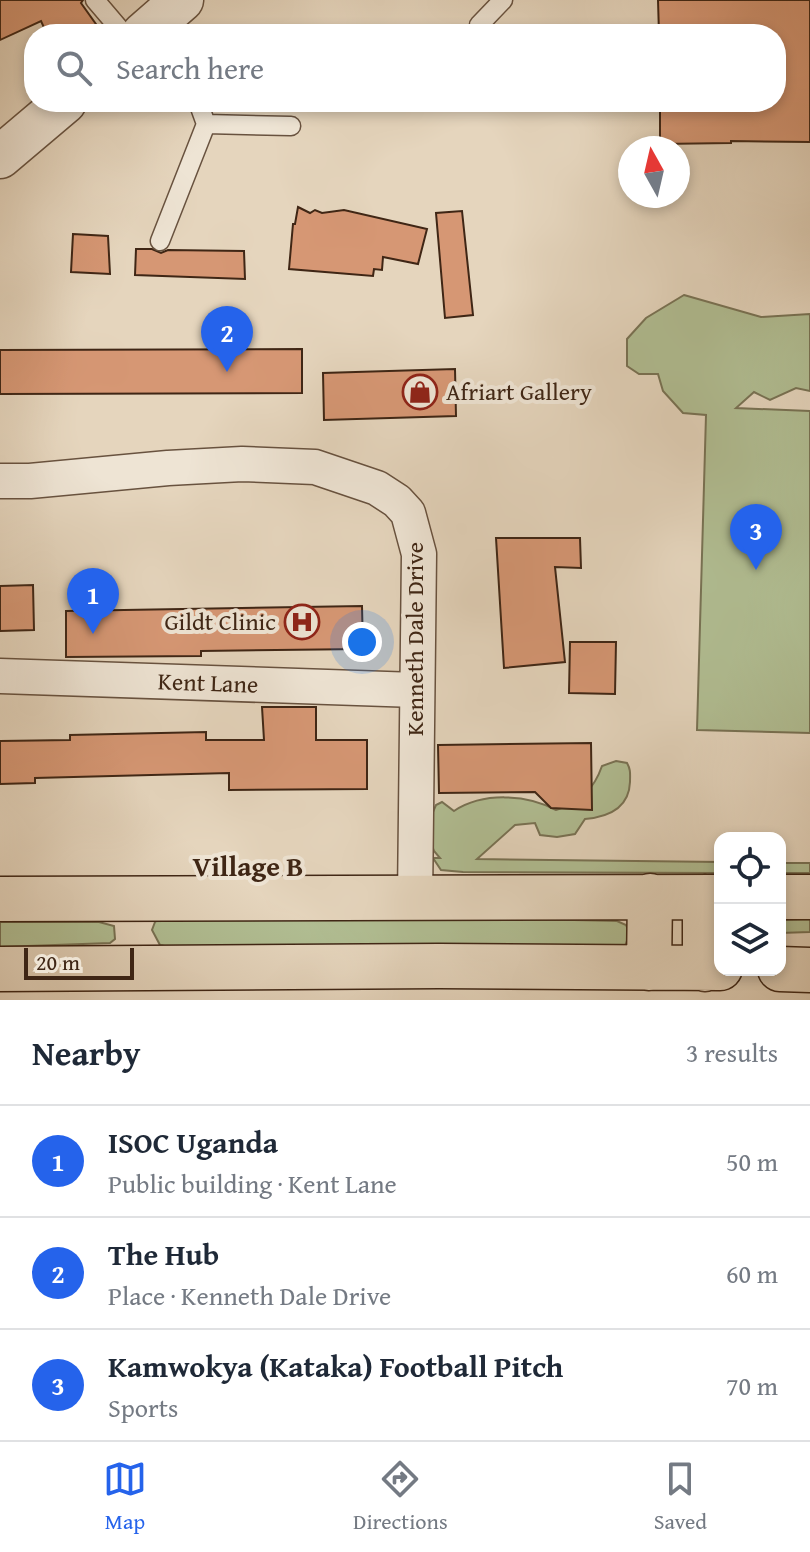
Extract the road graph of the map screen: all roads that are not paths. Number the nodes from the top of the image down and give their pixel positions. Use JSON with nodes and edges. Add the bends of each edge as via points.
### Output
{"nodes":[{"id":1,"x":95,"y":0,"type":"edge"},
{"id":2,"x":503,"y":0,"type":"edge"},
{"id":3,"x":150,"y":24,"type":"edge"},
{"id":4,"x":480,"y":24,"type":"edge"},
{"id":5,"x":49,"y":112,"type":"edge"},
{"id":6,"x":202,"y":112,"type":"edge"},
{"id":7,"x":206,"y":124,"type":"junction"},
{"id":8,"x":291,"y":126,"type":"dead end"},
{"id":9,"x":7,"y":139,"type":"edge"},
{"id":10,"x":160,"y":241,"type":"dead end"},
{"id":11,"x":0,"y":481,"type":"edge"},
{"id":12,"x":0,"y":676,"type":"edge"},
{"id":13,"x":416,"y":690,"type":"junction"},
{"id":14,"x":650,"y":896,"type":"junction"},
{"id":15,"x":713,"y":897,"type":"edge"},
{"id":16,"x":786,"y":897,"type":"edge"},
{"id":17,"x":810,"y":897,"type":"edge"},
{"id":18,"x":0,"y":899,"type":"edge"},
{"id":19,"x":135,"y":899,"type":"junction"},
{"id":20,"x":415,"y":899,"type":"junction"},
{"id":21,"x":649,"y":968,"type":"junction"},
{"id":22,"x":712,"y":968,"type":"edge"},
{"id":23,"x":0,"y":969,"type":"edge"},
{"id":24,"x":136,"y":969,"type":"junction"},
{"id":25,"x":786,"y":969,"type":"edge"},
{"id":26,"x":810,"y":970,"type":"edge"}],
"edges":[{"from":1,"to":3,"type":"lane"},
{"from":2,"to":4,"type":"lane"},
{"from":5,"to":9,"type":"street"},
{"from":6,"to":7,"type":"lane"},
{"from":7,"to":8,"type":"lane"},
{"from":7,"to":10,"type":"lane"},
{"from":11,"to":13,"type":"street","name":"Kenneth Dale Drive","via":[[242,464],[315,467],[377,488],[408,513],[419,554]]},
{"from":12,"to":13,"type":"street","name":"Kent Lane"},
{"from":13,"to":20,"type":"street","name":"Kenneth Dale Drive"},
{"from":14,"to":15,"type":"main road"},
{"from":14,"to":20,"type":"main road"},
{"from":14,"to":21,"type":"main road"},
{"from":15,"to":22,"type":"main road"},
{"from":16,"to":17,"type":"main road"},
{"from":18,"to":19,"type":"main road"},
{"from":19,"to":20,"type":"main road"},
{"from":19,"to":24,"type":"main road"},
{"from":21,"to":22,"type":"main road"},
{"from":21,"to":24,"type":"main road"},
{"from":23,"to":24,"type":"main road"},
{"from":25,"to":26,"type":"main road"}]}
